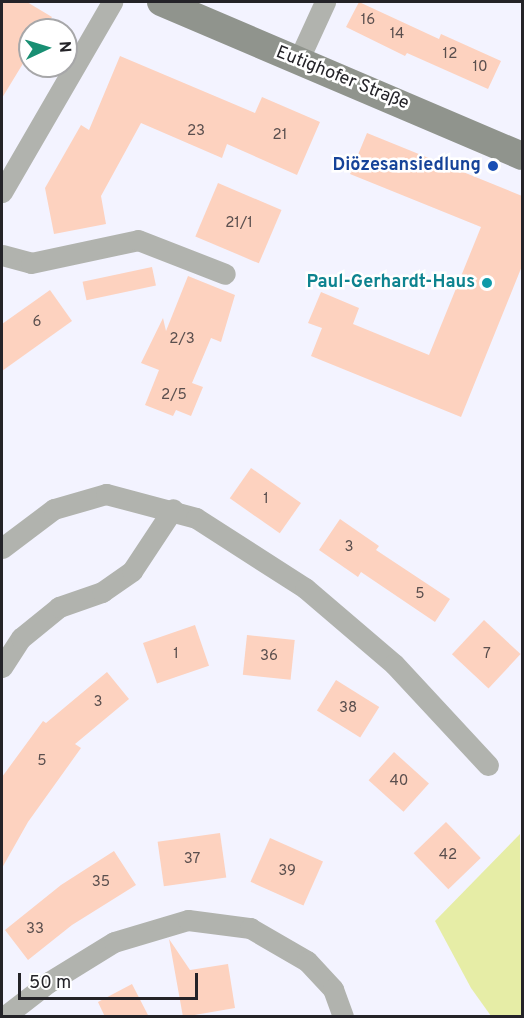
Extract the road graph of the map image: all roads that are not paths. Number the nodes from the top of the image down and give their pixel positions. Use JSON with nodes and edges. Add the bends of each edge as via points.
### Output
{"nodes":[{"id":1,"x":112,"y":2,"type":"edge"},
{"id":2,"x":161,"y":2,"type":"edge"},
{"id":3,"x":326,"y":2,"type":"edge"},
{"id":4,"x":298,"y":61,"type":"junction"},
{"id":5,"x":520,"y":152,"type":"edge"},
{"id":6,"x":2,"y":192,"type":"edge"},
{"id":7,"x":2,"y":255,"type":"edge"},
{"id":8,"x":225,"y":274,"type":"dead end"},
{"id":9,"x":173,"y":509,"type":"junction"},
{"id":10,"x":2,"y":548,"type":"edge"},
{"id":11,"x":2,"y":667,"type":"edge"},
{"id":12,"x":488,"y":765,"type":"dead end"},
{"id":13,"x":5,"y":1017,"type":"edge"},
{"id":14,"x":343,"y":1017,"type":"edge"}],
"edges":[{"from":1,"to":6,"type":"street"},
{"from":2,"to":4,"type":"street","name":"Eutighofer Straße"},
{"from":3,"to":4,"type":"street"},
{"from":4,"to":5,"type":"street","name":"Eutighofer Straße"},
{"from":7,"to":8,"type":"street","via":[[31,263],[138,240]]},
{"from":9,"to":10,"type":"street","via":[[106,494],[54,509]]},
{"from":9,"to":11,"type":"street","via":[[132,571],[102,592],[58,607],[21,638]]},
{"from":9,"to":12,"type":"street","via":[[196,518],[305,588],[394,664]]},
{"from":13,"to":14,"type":"street","via":[[50,982],[114,942],[188,920],[250,928],[307,961],[333,989]]}]}
